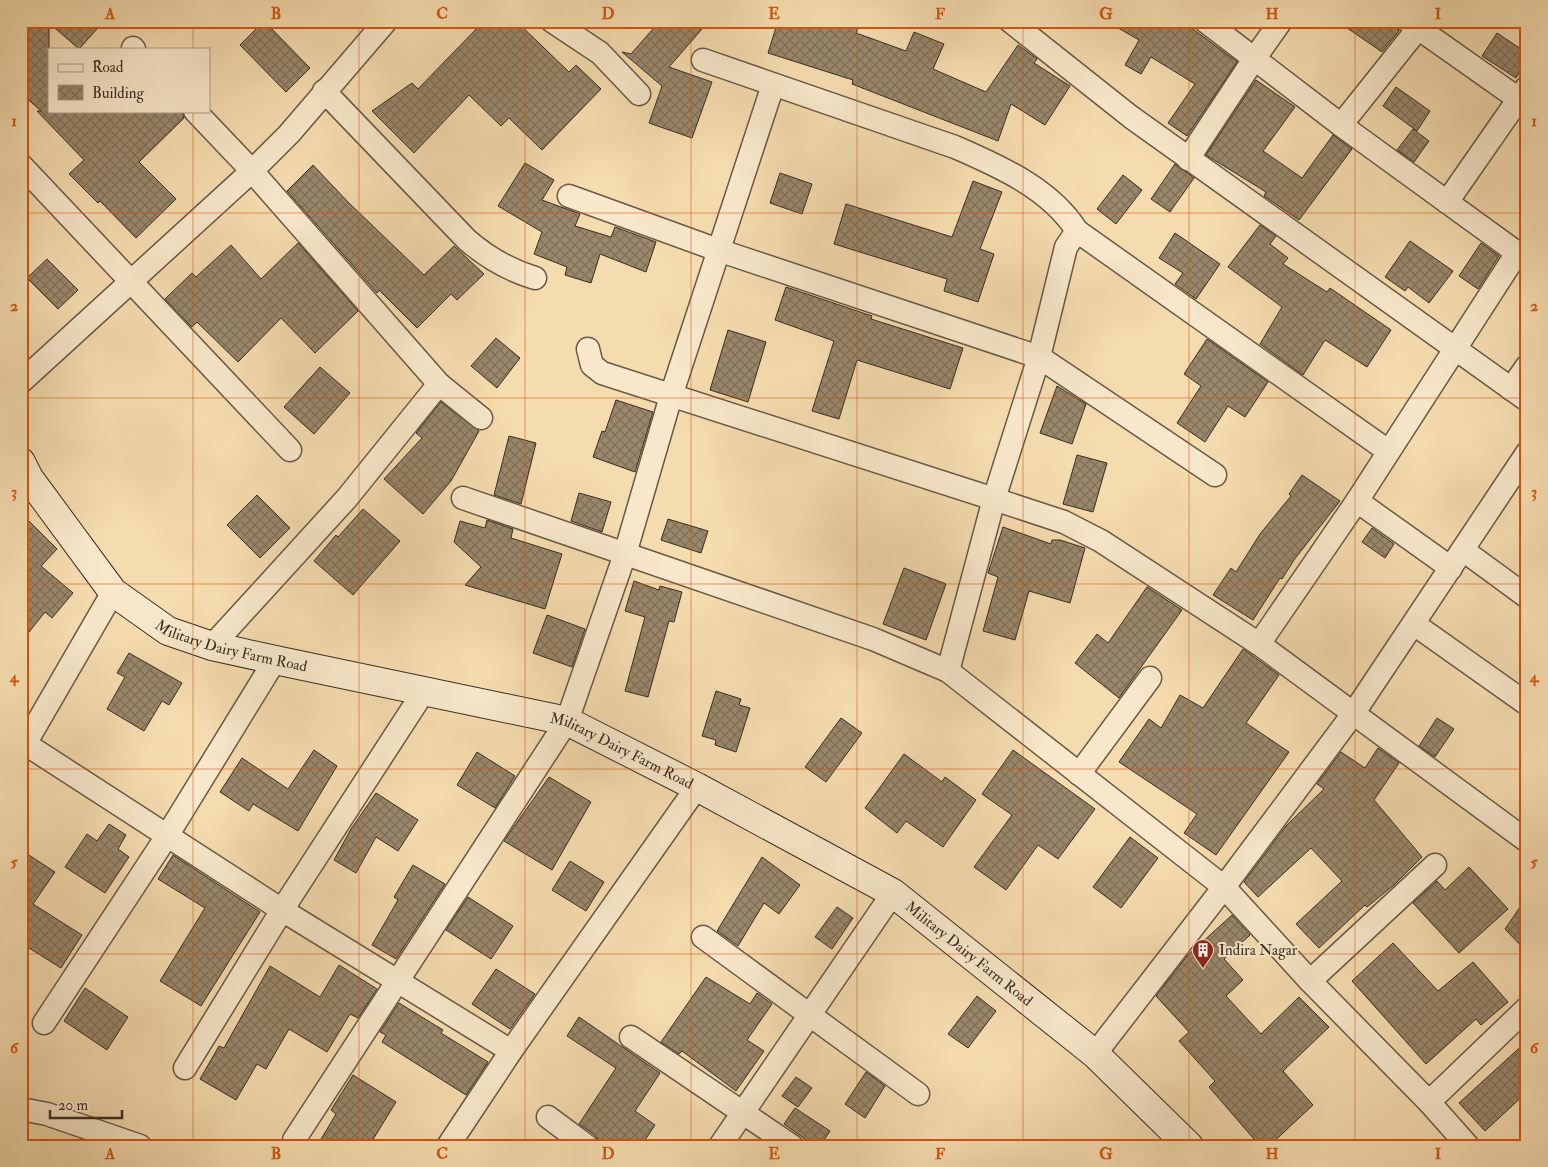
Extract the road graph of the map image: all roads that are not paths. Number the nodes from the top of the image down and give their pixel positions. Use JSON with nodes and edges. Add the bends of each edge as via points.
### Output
{"nodes":[{"id":1,"x":386,"y":21,"type":"edge"},
{"id":2,"x":552,"y":21,"type":"edge"},
{"id":3,"x":1010,"y":21,"type":"edge"},
{"id":4,"x":1205,"y":21,"type":"edge"},
{"id":5,"x":1281,"y":21,"type":"edge"},
{"id":6,"x":1417,"y":24,"type":"edge"},
{"id":7,"x":1254,"y":59,"type":"junction"},
{"id":8,"x":703,"y":60,"type":"dead end"},
{"id":9,"x":773,"y":85,"type":"junction"},
{"id":10,"x":324,"y":92,"type":"junction"},
{"id":11,"x":639,"y":94,"type":"dead end"},
{"id":12,"x":1524,"y":97,"type":"edge"},
{"id":13,"x":196,"y":112,"type":"edge"},
{"id":14,"x":1341,"y":125,"type":"junction"},
{"id":15,"x":1188,"y":159,"type":"junction"},
{"id":16,"x":21,"y":165,"type":"edge"},
{"id":17,"x":252,"y":170,"type":"junction"},
{"id":18,"x":569,"y":196,"type":"dead end"},
{"id":19,"x":1447,"y":202,"type":"junction"},
{"id":20,"x":1078,"y":231,"type":"junction"},
{"id":21,"x":718,"y":250,"type":"junction"},
{"id":22,"x":1522,"y":257,"type":"edge"},
{"id":23,"x":535,"y":278,"type":"dead end"},
{"id":24,"x":132,"y":282,"type":"junction"},
{"id":25,"x":588,"y":349,"type":"dead end"},
{"id":26,"x":1455,"y":349,"type":"junction"},
{"id":27,"x":1039,"y":357,"type":"junction"},
{"id":28,"x":1527,"y":366,"type":"edge"},
{"id":29,"x":21,"y":382,"type":"edge"},
{"id":30,"x":439,"y":384,"type":"junction"},
{"id":31,"x":1519,"y":395,"type":"edge"},
{"id":32,"x":671,"y":396,"type":"junction"},
{"id":33,"x":481,"y":418,"type":"dead end"},
{"id":34,"x":290,"y":450,"type":"dead end"},
{"id":35,"x":1388,"y":451,"type":"junction"},
{"id":36,"x":1527,"y":453,"type":"edge"},
{"id":37,"x":1215,"y":475,"type":"dead end"},
{"id":38,"x":24,"y":476,"type":"edge"},
{"id":39,"x":463,"y":498,"type":"dead end"},
{"id":40,"x":994,"y":499,"type":"junction"},
{"id":41,"x":1357,"y":501,"type":"junction"},
{"id":42,"x":1463,"y":550,"type":"junction"},
{"id":43,"x":625,"y":554,"type":"junction"},
{"id":44,"x":1451,"y":568,"type":"junction"},
{"id":45,"x":113,"y":592,"type":"junction"},
{"id":46,"x":1527,"y":597,"type":"edge"},
{"id":47,"x":1414,"y":624,"type":"junction"},
{"id":48,"x":1259,"y":644,"type":"junction"},
{"id":49,"x":212,"y":646,"type":"junction"},
{"id":50,"x":275,"y":660,"type":"junction"},
{"id":51,"x":948,"y":671,"type":"junction"},
{"id":52,"x":1150,"y":678,"type":"dead end"},
{"id":53,"x":424,"y":691,"type":"junction"},
{"id":54,"x":1527,"y":704,"type":"edge"},
{"id":55,"x":1352,"y":714,"type":"junction"},
{"id":56,"x":567,"y":721,"type":"junction"},
{"id":57,"x":23,"y":747,"type":"edge"},
{"id":58,"x":1079,"y":774,"type":"junction"},
{"id":59,"x":697,"y":787,"type":"junction"},
{"id":60,"x":166,"y":836,"type":"junction"},
{"id":61,"x":1527,"y":840,"type":"edge"},
{"id":62,"x":1435,"y":865,"type":"dead end"},
{"id":63,"x":1224,"y":887,"type":"junction"},
{"id":64,"x":893,"y":893,"type":"junction"},
{"id":65,"x":282,"y":910,"type":"junction"},
{"id":66,"x":703,"y":937,"type":"dead end"},
{"id":67,"x":1310,"y":981,"type":"junction"},
{"id":68,"x":397,"y":983,"type":"junction"},
{"id":69,"x":1527,"y":1008,"type":"edge"},
{"id":70,"x":810,"y":1015,"type":"junction"},
{"id":71,"x":44,"y":1023,"type":"dead end"},
{"id":72,"x":631,"y":1037,"type":"dead end"},
{"id":73,"x":510,"y":1051,"type":"junction"},
{"id":74,"x":1095,"y":1054,"type":"junction"},
{"id":75,"x":186,"y":1068,"type":"dead end"},
{"id":76,"x":918,"y":1094,"type":"dead end"},
{"id":77,"x":1429,"y":1102,"type":"junction"},
{"id":78,"x":21,"y":1109,"type":"edge"},
{"id":79,"x":742,"y":1113,"type":"junction"},
{"id":80,"x":548,"y":1117,"type":"dead end"},
{"id":81,"x":294,"y":1140,"type":"dead end"},
{"id":82,"x":140,"y":1146,"type":"edge"},
{"id":83,"x":448,"y":1146,"type":"edge"},
{"id":84,"x":587,"y":1146,"type":"edge"},
{"id":85,"x":720,"y":1146,"type":"edge"},
{"id":86,"x":792,"y":1146,"type":"edge"},
{"id":87,"x":1189,"y":1146,"type":"edge"},
{"id":88,"x":1468,"y":1146,"type":"edge"}],
"edges":[{"from":1,"to":10,"type":"street"},
{"from":2,"to":11,"type":"street","via":[[600,53]]},
{"from":3,"to":15,"type":"street"},
{"from":4,"to":7,"type":"street"},
{"from":5,"to":7,"type":"street"},
{"from":6,"to":12,"type":"street"},
{"from":6,"to":14,"type":"street"},
{"from":7,"to":14,"type":"street"},
{"from":7,"to":15,"type":"street"},
{"from":8,"to":9,"type":"street"},
{"from":9,"to":20,"type":"street","via":[[955,147],[995,165],[1061,209]]},
{"from":9,"to":21,"type":"street"},
{"from":10,"to":17,"type":"street","via":[[289,134]]},
{"from":10,"to":23,"type":"street","via":[[486,257]]},
{"from":12,"to":19,"type":"street"},
{"from":13,"to":17,"type":"street"},
{"from":14,"to":19,"type":"street"},
{"from":15,"to":26,"type":"street"},
{"from":16,"to":24,"type":"street"},
{"from":17,"to":24,"type":"street"},
{"from":17,"to":30,"type":"street"},
{"from":18,"to":21,"type":"street"},
{"from":19,"to":22,"type":"street"},
{"from":20,"to":27,"type":"street","via":[[1066,247]]},
{"from":20,"to":35,"type":"street"},
{"from":21,"to":27,"type":"street"},
{"from":21,"to":32,"type":"street"},
{"from":22,"to":26,"type":"street"},
{"from":24,"to":29,"type":"street"},
{"from":24,"to":34,"type":"street"},
{"from":25,"to":32,"type":"street","via":[[592,365],[602,373]]},
{"from":26,"to":31,"type":"street"},
{"from":26,"to":35,"type":"street"},
{"from":27,"to":37,"type":"street"},
{"from":27,"to":40,"type":"street"},
{"from":28,"to":31,"type":"street"},
{"from":30,"to":33,"type":"street"},
{"from":30,"to":49,"type":"street","via":[[347,498]]},
{"from":32,"to":40,"type":"street"},
{"from":32,"to":43,"type":"street"},
{"from":35,"to":41,"type":"street"},
{"from":36,"to":42,"type":"street"},
{"from":38,"to":45,"type":"main road","name":"Military Dairy Farm Road"},
{"from":39,"to":43,"type":"street"},
{"from":40,"to":48,"type":"street","via":[[1064,522],[1101,541]]},
{"from":40,"to":51,"type":"street"},
{"from":41,"to":44,"type":"street"},
{"from":41,"to":48,"type":"street"},
{"from":42,"to":44,"type":"street"},
{"from":42,"to":46,"type":"street"},
{"from":43,"to":51,"type":"street","via":[[873,638]]},
{"from":43,"to":56,"type":"street"},
{"from":44,"to":47,"type":"street"},
{"from":45,"to":49,"type":"main road","name":"Military Dairy Farm Road","via":[[168,631]]},
{"from":45,"to":57,"type":"street"},
{"from":47,"to":54,"type":"street"},
{"from":47,"to":55,"type":"street"},
{"from":48,"to":55,"type":"street"},
{"from":49,"to":50,"type":"main road","name":"Military Dairy Farm Road"},
{"from":50,"to":53,"type":"main road","name":"Military Dairy Farm Road"},
{"from":50,"to":60,"type":"street"},
{"from":51,"to":58,"type":"street"},
{"from":52,"to":58,"type":"street"},
{"from":53,"to":56,"type":"main road","name":"Military Dairy Farm Road"},
{"from":53,"to":65,"type":"street"},
{"from":55,"to":61,"type":"street"},
{"from":55,"to":63,"type":"street"},
{"from":56,"to":59,"type":"main road","name":"Military Dairy Farm Road"},
{"from":56,"to":68,"type":"street"},
{"from":57,"to":60,"type":"street"},
{"from":58,"to":63,"type":"street"},
{"from":59,"to":64,"type":"main road","name":"Military Dairy Farm Road"},
{"from":59,"to":73,"type":"street"},
{"from":60,"to":65,"type":"street"},
{"from":60,"to":71,"type":"street"},
{"from":62,"to":67,"type":"street"},
{"from":63,"to":67,"type":"street"},
{"from":63,"to":74,"type":"street"},
{"from":64,"to":70,"type":"street"},
{"from":64,"to":74,"type":"main road","name":"Military Dairy Farm Road"},
{"from":65,"to":68,"type":"street"},
{"from":65,"to":75,"type":"street"},
{"from":66,"to":70,"type":"street"},
{"from":67,"to":77,"type":"street"},
{"from":68,"to":73,"type":"street"},
{"from":68,"to":81,"type":"street"},
{"from":69,"to":77,"type":"street"},
{"from":70,"to":76,"type":"street"},
{"from":70,"to":79,"type":"street"},
{"from":72,"to":79,"type":"street"},
{"from":73,"to":83,"type":"street"},
{"from":74,"to":87,"type":"main road","name":"Military Dairy Farm Road"},
{"from":77,"to":88,"type":"street"},
{"from":78,"to":82,"type":"street","via":[[46,1114]]},
{"from":79,"to":85,"type":"street"},
{"from":79,"to":86,"type":"street"},
{"from":80,"to":84,"type":"street"}]}
